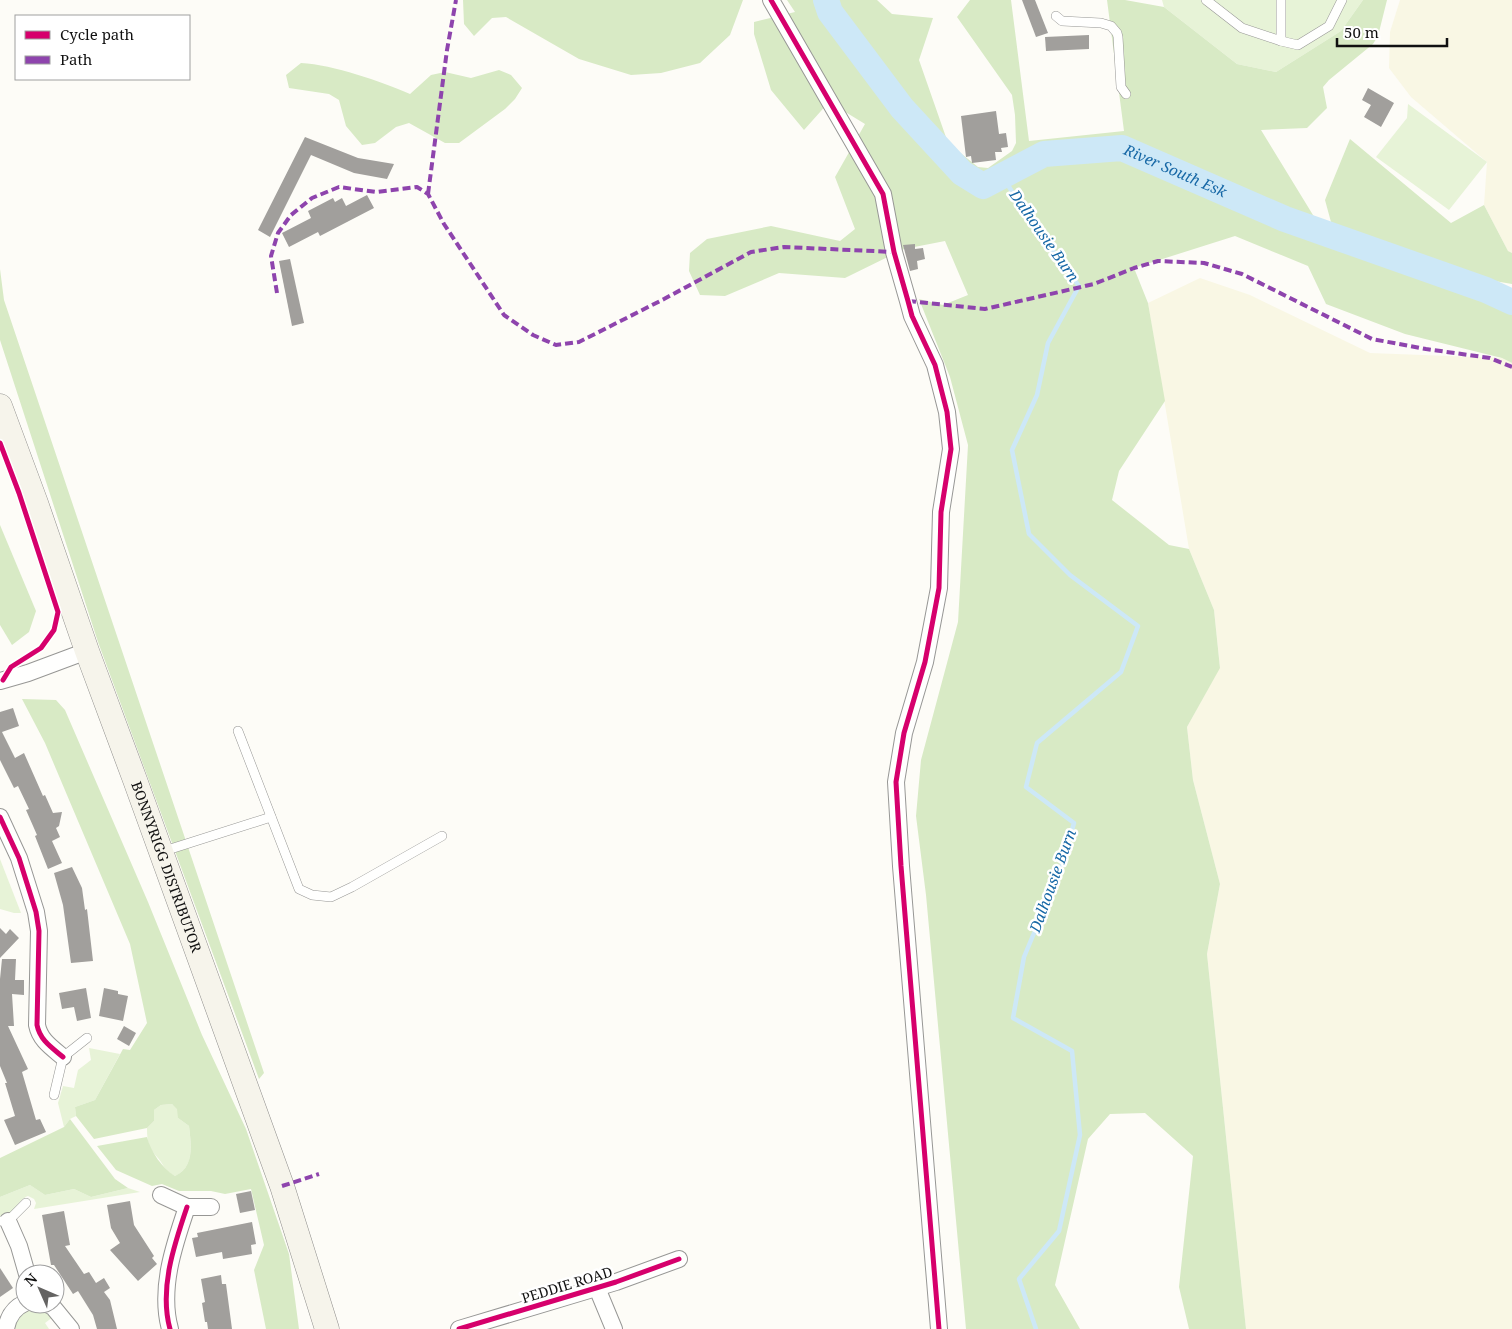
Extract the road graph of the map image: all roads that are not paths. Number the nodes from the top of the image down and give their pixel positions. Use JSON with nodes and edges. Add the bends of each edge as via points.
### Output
{"nodes":[{"id":1,"x":772,"y":0,"type":"edge"},
{"id":2,"x":1206,"y":0,"type":"edge"},
{"id":3,"x":1281,"y":0,"type":"edge"},
{"id":4,"x":1342,"y":0,"type":"edge"},
{"id":5,"x":1056,"y":16,"type":"dead end"},
{"id":6,"x":1281,"y":41,"type":"junction"},
{"id":7,"x":1126,"y":94,"type":"dead end"},
{"id":8,"x":0,"y":406,"type":"edge"},
{"id":9,"x":86,"y":651,"type":"junction"},
{"id":10,"x":0,"y":681,"type":"edge"},
{"id":11,"x":238,"y":731,"type":"dead end"},
{"id":12,"x":0,"y":817,"type":"edge"},
{"id":13,"x":271,"y":817,"type":"junction"},
{"id":14,"x":442,"y":836,"type":"dead end"},
{"id":15,"x":161,"y":852,"type":"junction"},
{"id":16,"x":87,"y":1038,"type":"dead end"},
{"id":17,"x":62,"y":1057,"type":"junction"},
{"id":18,"x":54,"y":1095,"type":"dead end"},
{"id":19,"x":161,"y":1195,"type":"dead end"},
{"id":20,"x":26,"y":1203,"type":"dead end"},
{"id":21,"x":187,"y":1207,"type":"junction"},
{"id":22,"x":212,"y":1207,"type":"dead end"},
{"id":23,"x":4,"y":1221,"type":"edge"},
{"id":24,"x":679,"y":1259,"type":"dead end"},
{"id":25,"x":24,"y":1264,"type":"edge"},
{"id":26,"x":597,"y":1288,"type":"junction"},
{"id":27,"x":15,"y":1309,"type":"edge"},
{"id":28,"x":59,"y":1314,"type":"edge"},
{"id":29,"x":6,"y":1329,"type":"edge"},
{"id":30,"x":71,"y":1329,"type":"edge"},
{"id":31,"x":170,"y":1329,"type":"edge"},
{"id":32,"x":326,"y":1329,"type":"edge"},
{"id":33,"x":459,"y":1329,"type":"edge"},
{"id":34,"x":614,"y":1329,"type":"edge"},
{"id":35,"x":939,"y":1329,"type":"edge"}],
"edges":[{"from":1,"to":35,"type":"street","via":[[882,194],[910,308],[935,365],[947,412],[951,449],[941,512],[939,588],[925,662],[904,732],[896,782]]},
{"from":2,"to":6,"type":"lane","via":[[1242,28]]},
{"from":3,"to":6,"type":"lane"},
{"from":4,"to":6,"type":"lane","via":[[1330,26],[1298,45]]},
{"from":5,"to":7,"type":"lane","via":[[1062,22],[1111,26],[1117,33],[1121,87]]},
{"from":8,"to":9,"type":"main road","name":"BONNYRIGG DISTRIBUTOR"},
{"from":9,"to":10,"type":"street"},
{"from":9,"to":15,"type":"main road","name":"BONNYRIGG DISTRIBUTOR"},
{"from":11,"to":13,"type":"lane"},
{"from":12,"to":17,"type":"street","via":[[19,858],[36,912],[39,931],[39,1034]]},
{"from":13,"to":14,"type":"lane","via":[[299,889],[312,895],[331,897]]},
{"from":13,"to":15,"type":"lane"},
{"from":15,"to":32,"type":"main road","name":"BONNYRIGG DISTRIBUTOR","via":[[282,1186]]},
{"from":16,"to":17,"type":"lane"},
{"from":17,"to":18,"type":"lane"},
{"from":19,"to":21,"type":"street"},
{"from":20,"to":23,"type":"lane"},
{"from":21,"to":22,"type":"street"},
{"from":21,"to":31,"type":"street","via":[[173,1252],[167,1289]]},
{"from":23,"to":25,"type":"street","via":[[19,1246]]},
{"from":24,"to":26,"type":"street","name":"PEDDIE ROAD"},
{"from":26,"to":33,"type":"street","name":"PEDDIE ROAD"},
{"from":26,"to":34,"type":"street"},
{"from":27,"to":29,"type":"street"},
{"from":28,"to":30,"type":"street"}]}
